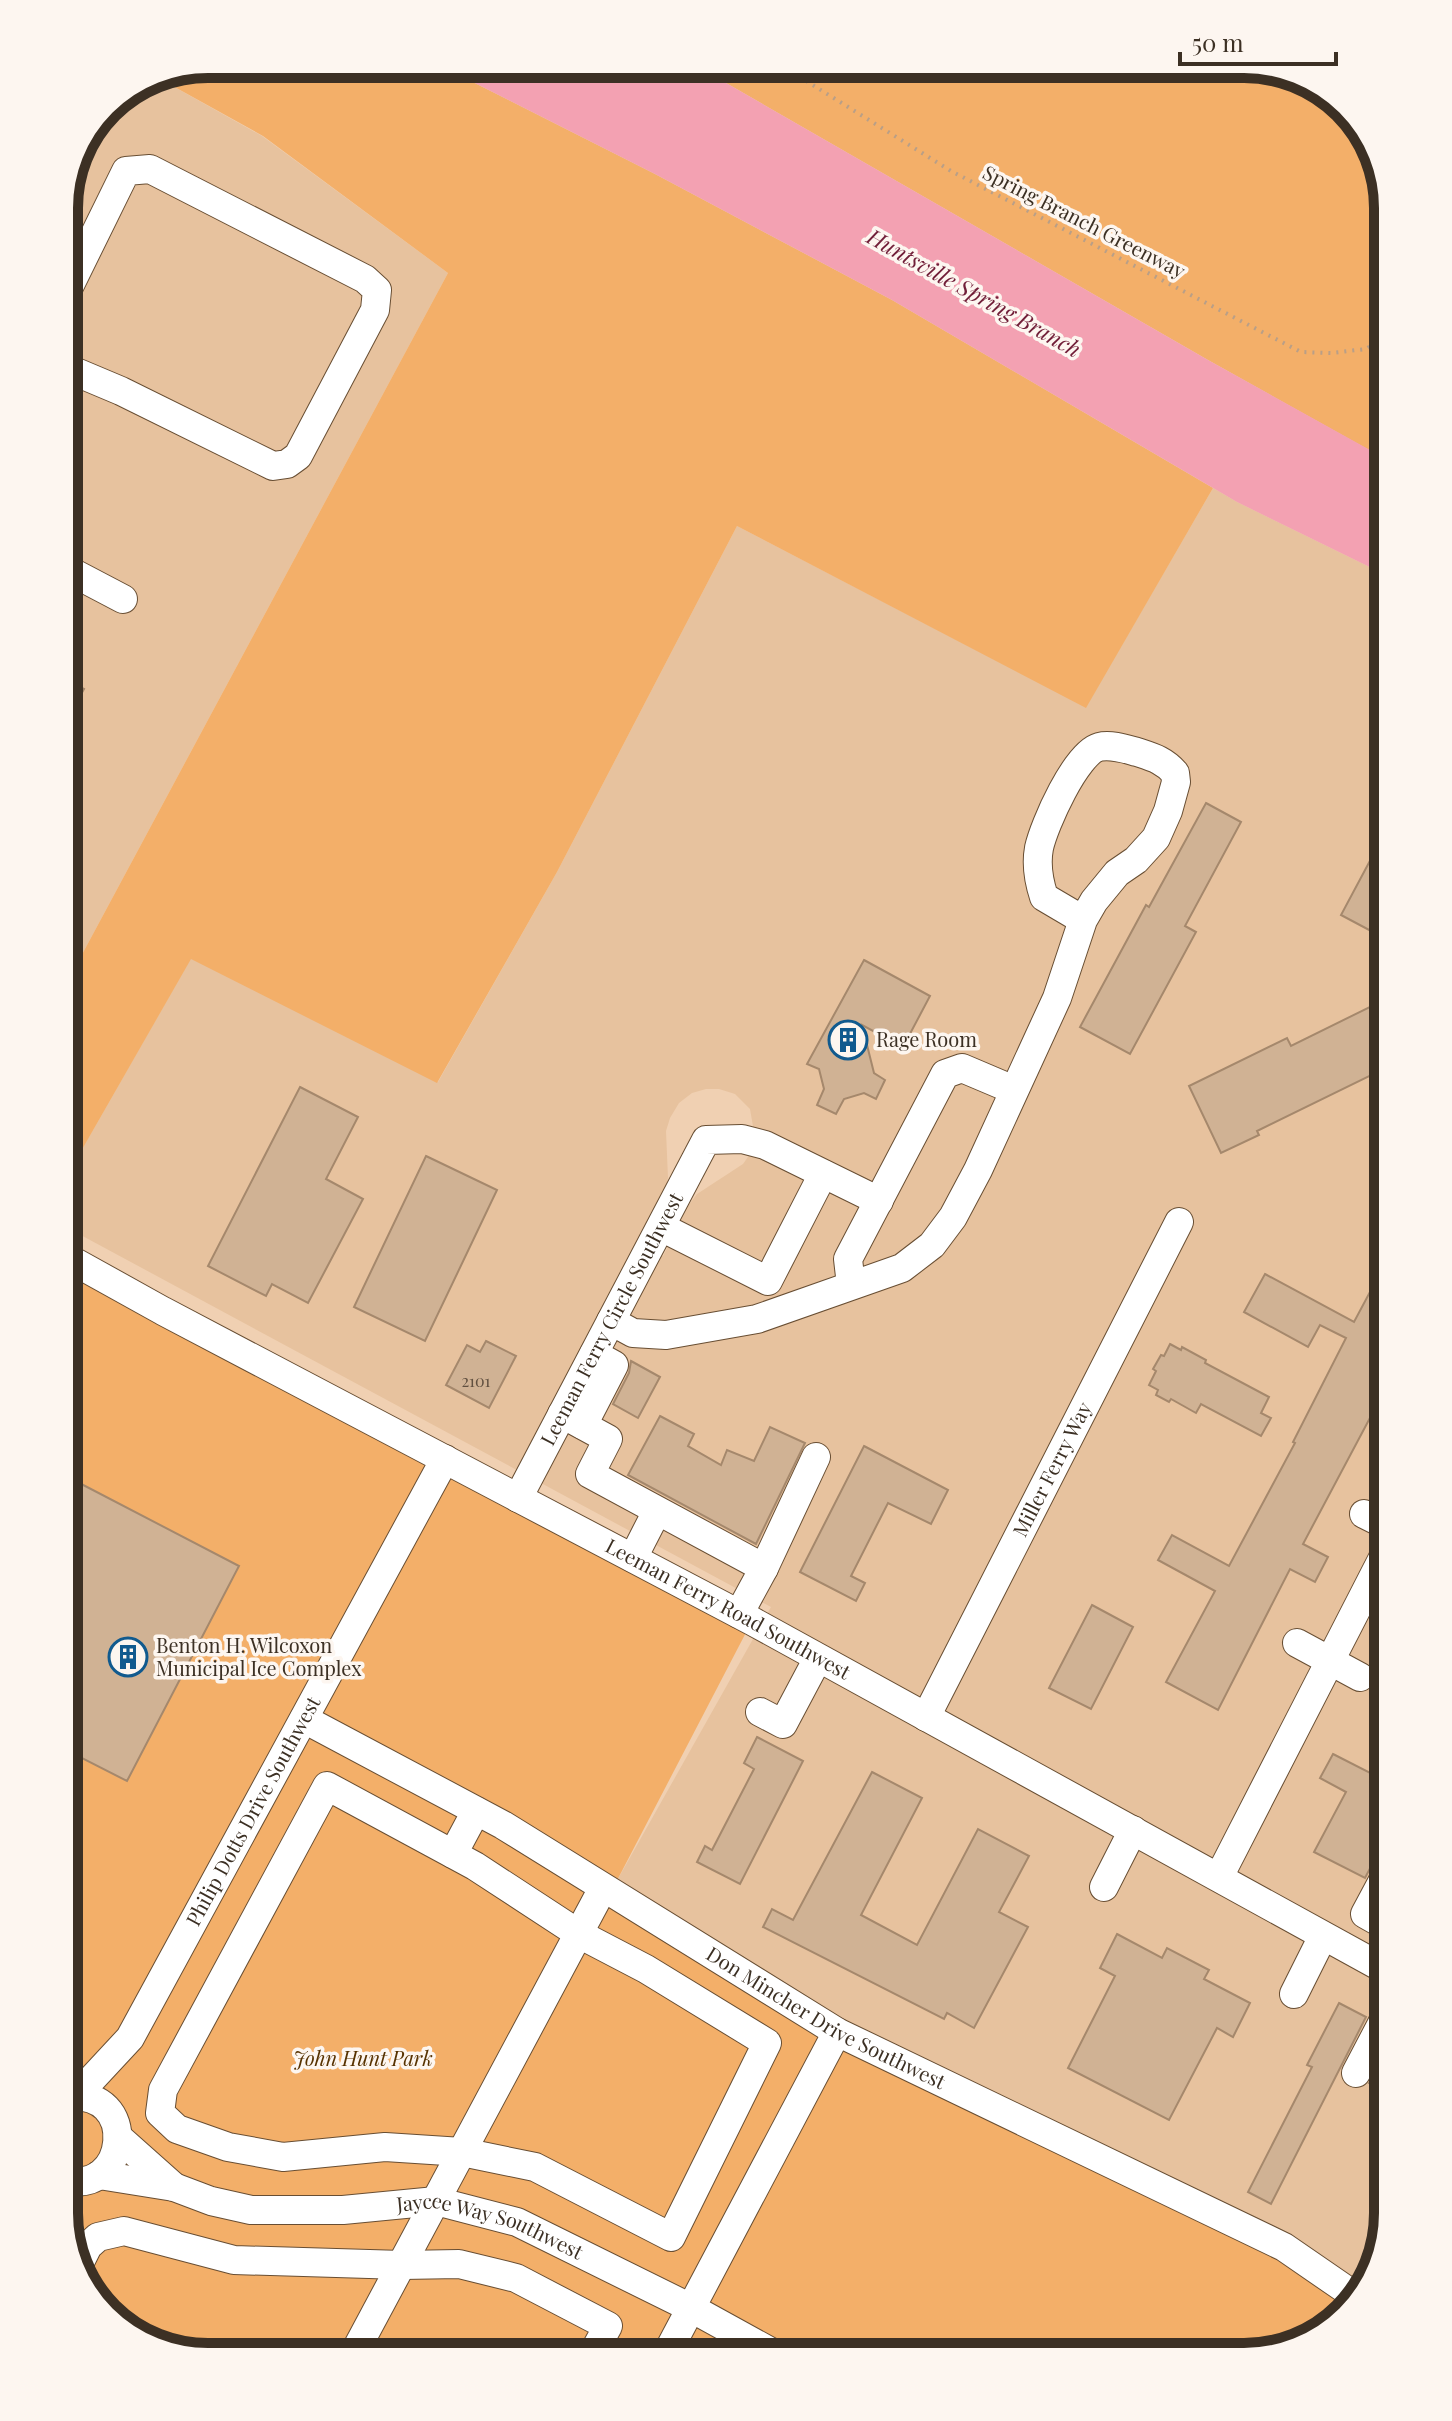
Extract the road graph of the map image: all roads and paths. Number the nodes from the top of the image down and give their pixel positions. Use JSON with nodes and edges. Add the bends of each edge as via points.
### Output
{"nodes":[{"id":1,"x":802,"y":78,"type":"edge"},
{"id":2,"x":78,"y":269,"type":"edge"},
{"id":3,"x":1374,"y":344,"type":"edge"},
{"id":4,"x":78,"y":373,"type":"edge"},
{"id":5,"x":78,"y":575,"type":"edge"},
{"id":6,"x":123,"y":599,"type":"dead end"},
{"id":7,"x":1083,"y":920,"type":"junction"},
{"id":8,"x":1014,"y":1090,"type":"junction"},
{"id":9,"x":823,"y":1174,"type":"junction"},
{"id":10,"x":879,"y":1201,"type":"junction"},
{"id":11,"x":1179,"y":1222,"type":"dead end"},
{"id":12,"x":661,"y":1227,"type":"junction"},
{"id":13,"x":78,"y":1264,"type":"edge"},
{"id":14,"x":768,"y":1281,"type":"junction"},
{"id":15,"x":851,"y":1285,"type":"junction"},
{"id":16,"x":792,"y":1306,"type":"junction"},
{"id":17,"x":611,"y":1321,"type":"junction"},
{"id":18,"x":572,"y":1420,"type":"junction"},
{"id":19,"x":816,"y":1457,"type":"dead end"},
{"id":20,"x":445,"y":1459,"type":"junction"},
{"id":21,"x":518,"y":1498,"type":"junction"},
{"id":22,"x":657,"y":1511,"type":"junction"},
{"id":23,"x":633,"y":1558,"type":"junction"},
{"id":24,"x":764,"y":1568,"type":"junction"},
{"id":25,"x":1374,"y":1575,"type":"edge"},
{"id":26,"x":739,"y":1614,"type":"junction"},
{"id":27,"x":1297,"y":1643,"type":"dead end"},
{"id":28,"x":818,"y":1658,"type":"junction"},
{"id":29,"x":1329,"y":1661,"type":"junction"},
{"id":30,"x":1360,"y":1677,"type":"dead end"},
{"id":31,"x":760,"y":1712,"type":"dead end"},
{"id":32,"x":926,"y":1717,"type":"junction"},
{"id":33,"x":304,"y":1719,"type":"junction"},
{"id":34,"x":476,"y":1811,"type":"junction"},
{"id":35,"x":1133,"y":1830,"type":"junction"},
{"id":36,"x":453,"y":1854,"type":"junction"},
{"id":37,"x":1219,"y":1877,"type":"junction"},
{"id":38,"x":1104,"y":1887,"type":"dead end"},
{"id":39,"x":603,"y":1888,"type":"junction"},
{"id":40,"x":1374,"y":1897,"type":"edge"},
{"id":41,"x":1374,"y":1919,"type":"edge"},
{"id":42,"x":579,"y":1934,"type":"junction"},
{"id":43,"x":1323,"y":1936,"type":"junction"},
{"id":44,"x":1374,"y":1963,"type":"edge"},
{"id":45,"x":1294,"y":1994,"type":"dead end"},
{"id":46,"x":837,"y":2032,"type":"junction"},
{"id":47,"x":130,"y":2038,"type":"junction"},
{"id":48,"x":1374,"y":2039,"type":"edge"},
{"id":49,"x":1356,"y":2073,"type":"dead end"},
{"id":50,"x":78,"y":2087,"type":"edge"},
{"id":51,"x":78,"y":2097,"type":"edge"},
{"id":52,"x":115,"y":2126,"type":"junction"},
{"id":53,"x":462,"y":2152,"type":"junction"},
{"id":54,"x":99,"y":2175,"type":"junction"},
{"id":55,"x":78,"y":2181,"type":"edge"},
{"id":56,"x":174,"y":2187,"type":"junction"},
{"id":57,"x":436,"y":2201,"type":"junction"},
{"id":58,"x":84,"y":2253,"type":"edge"},
{"id":59,"x":402,"y":2265,"type":"junction"},
{"id":60,"x":1347,"y":2292,"type":"edge"},
{"id":61,"x":691,"y":2308,"type":"junction"},
{"id":62,"x":360,"y":2343,"type":"edge"},
{"id":63,"x":599,"y":2343,"type":"edge"},
{"id":64,"x":672,"y":2343,"type":"edge"},
{"id":65,"x":755,"y":2343,"type":"edge"}],
"edges":[{"from":1,"to":3,"type":"path","name":"Spring Branch Greenway","via":[[964,178],[1301,352],[1366,349]]},
{"from":2,"to":4,"type":"street","via":[[126,171],[150,169],[365,279],[377,290],[375,310],[298,456],[287,464],[273,466]]},
{"from":5,"to":6,"type":"street"},
{"from":7,"to":7,"type":"street","via":[[1117,873],[1156,838],[1176,782],[1175,773],[1156,758],[1098,747],[1083,759],[1048,823],[1039,850],[1044,897]]},
{"from":7,"to":8,"type":"street","via":[[1057,998]]},
{"from":8,"to":10,"type":"street","via":[[962,1068],[945,1074]]},
{"from":8,"to":15,"type":"street","via":[[959,1205],[932,1245],[902,1268]]},
{"from":9,"to":10,"type":"street"},
{"from":9,"to":12,"type":"street","name":"Leeman Ferry Circle Southwest","via":[[765,1145],[742,1139],[706,1140]]},
{"from":9,"to":14,"type":"street"},
{"from":10,"to":15,"type":"street","via":[[848,1259]]},
{"from":11,"to":32,"type":"street","name":"Miller Ferry Way"},
{"from":12,"to":14,"type":"street"},
{"from":12,"to":17,"type":"street","name":"Leeman Ferry Circle Southwest"},
{"from":13,"to":20,"type":"street","name":"Leeman Ferry Road Southwest"},
{"from":14,"to":16,"type":"street","via":[[788,1293]]},
{"from":15,"to":16,"type":"street"},
{"from":16,"to":17,"type":"street","via":[[757,1319],[666,1335],[633,1333]]},
{"from":17,"to":18,"type":"street","name":"Leeman Ferry Circle Southwest"},
{"from":18,"to":21,"type":"street","name":"Leeman Ferry Circle Southwest"},
{"from":18,"to":22,"type":"street","via":[[608,1439],[590,1474]]},
{"from":19,"to":24,"type":"street"},
{"from":20,"to":21,"type":"street","name":"Leeman Ferry Road Southwest"},
{"from":20,"to":33,"type":"street","name":"Philip Dotts Drive Southwest"},
{"from":21,"to":23,"type":"street","name":"Leeman Ferry Road Southwest"},
{"from":22,"to":23,"type":"street"},
{"from":22,"to":24,"type":"street"},
{"from":23,"to":26,"type":"street","name":"Leeman Ferry Road Southwest"},
{"from":24,"to":26,"type":"street"},
{"from":25,"to":29,"type":"street"},
{"from":26,"to":28,"type":"street","name":"Leeman Ferry Road Southwest"},
{"from":27,"to":29,"type":"street"},
{"from":28,"to":31,"type":"street","via":[[783,1724]]},
{"from":28,"to":32,"type":"street","name":"Leeman Ferry Road Southwest"},
{"from":29,"to":30,"type":"street"},
{"from":29,"to":37,"type":"street"},
{"from":32,"to":35,"type":"street","name":"Leeman Ferry Road Southwest"},
{"from":33,"to":34,"type":"street","name":"Don Mincher Drive Southwest"},
{"from":33,"to":47,"type":"street","name":"Philip Dotts Drive Southwest"},
{"from":34,"to":36,"type":"street"},
{"from":34,"to":39,"type":"street","name":"Don Mincher Drive Southwest"},
{"from":35,"to":37,"type":"street","name":"Leeman Ferry Road Southwest"},
{"from":35,"to":38,"type":"street"},
{"from":36,"to":42,"type":"street"},
{"from":36,"to":53,"type":"street","via":[[327,1786],[163,2090],[160,2113],[177,2129],[228,2147],[283,2157],[385,2147]]},
{"from":37,"to":43,"type":"street","name":"Leeman Ferry Road Southwest"},
{"from":39,"to":42,"type":"street"},
{"from":39,"to":46,"type":"street","name":"Don Mincher Drive Southwest"},
{"from":40,"to":41,"type":"street","via":[[1365,1914]]},
{"from":42,"to":53,"type":"street"},
{"from":42,"to":53,"type":"street","via":[[767,2043],[671,2237],[535,2167]]},
{"from":43,"to":44,"type":"street","name":"Leeman Ferry Road Southwest"},
{"from":43,"to":45,"type":"street"},
{"from":46,"to":60,"type":"street","name":"Don Mincher Drive Southwest","via":[[1284,2247]]},
{"from":46,"to":61,"type":"street"},
{"from":47,"to":50,"type":"street","name":"Philip Dotts Drive Southwest"},
{"from":47,"to":52,"type":"street","name":"Philip Dotts Drive Southwest","via":[[114,2090]]},
{"from":48,"to":49,"type":"street"},
{"from":51,"to":52,"type":"street","name":"Jaycee Way Southwest","via":[[102,2104]]},
{"from":52,"to":54,"type":"street","name":"Philip Dotts Drive Southwest","via":[[117,2151]]},
{"from":52,"to":56,"type":"street","name":"Jaycee Way Southwest"},
{"from":53,"to":57,"type":"street"},
{"from":54,"to":55,"type":"street"},
{"from":54,"to":56,"type":"street","name":"Jaycee Way Southwest"},
{"from":56,"to":57,"type":"street","name":"Jaycee Way Southwest","via":[[251,2210],[343,2210]]},
{"from":57,"to":59,"type":"street"},
{"from":57,"to":61,"type":"street","name":"Jaycee Way Southwest","via":[[517,2222]]},
{"from":58,"to":59,"type":"street","via":[[98,2237],[124,2231],[234,2260]]},
{"from":59,"to":62,"type":"street"},
{"from":59,"to":63,"type":"street","via":[[459,2264],[516,2278],[608,2326]]},
{"from":61,"to":64,"type":"street"},
{"from":61,"to":65,"type":"street","name":"Jaycee Way Southwest"}]}
